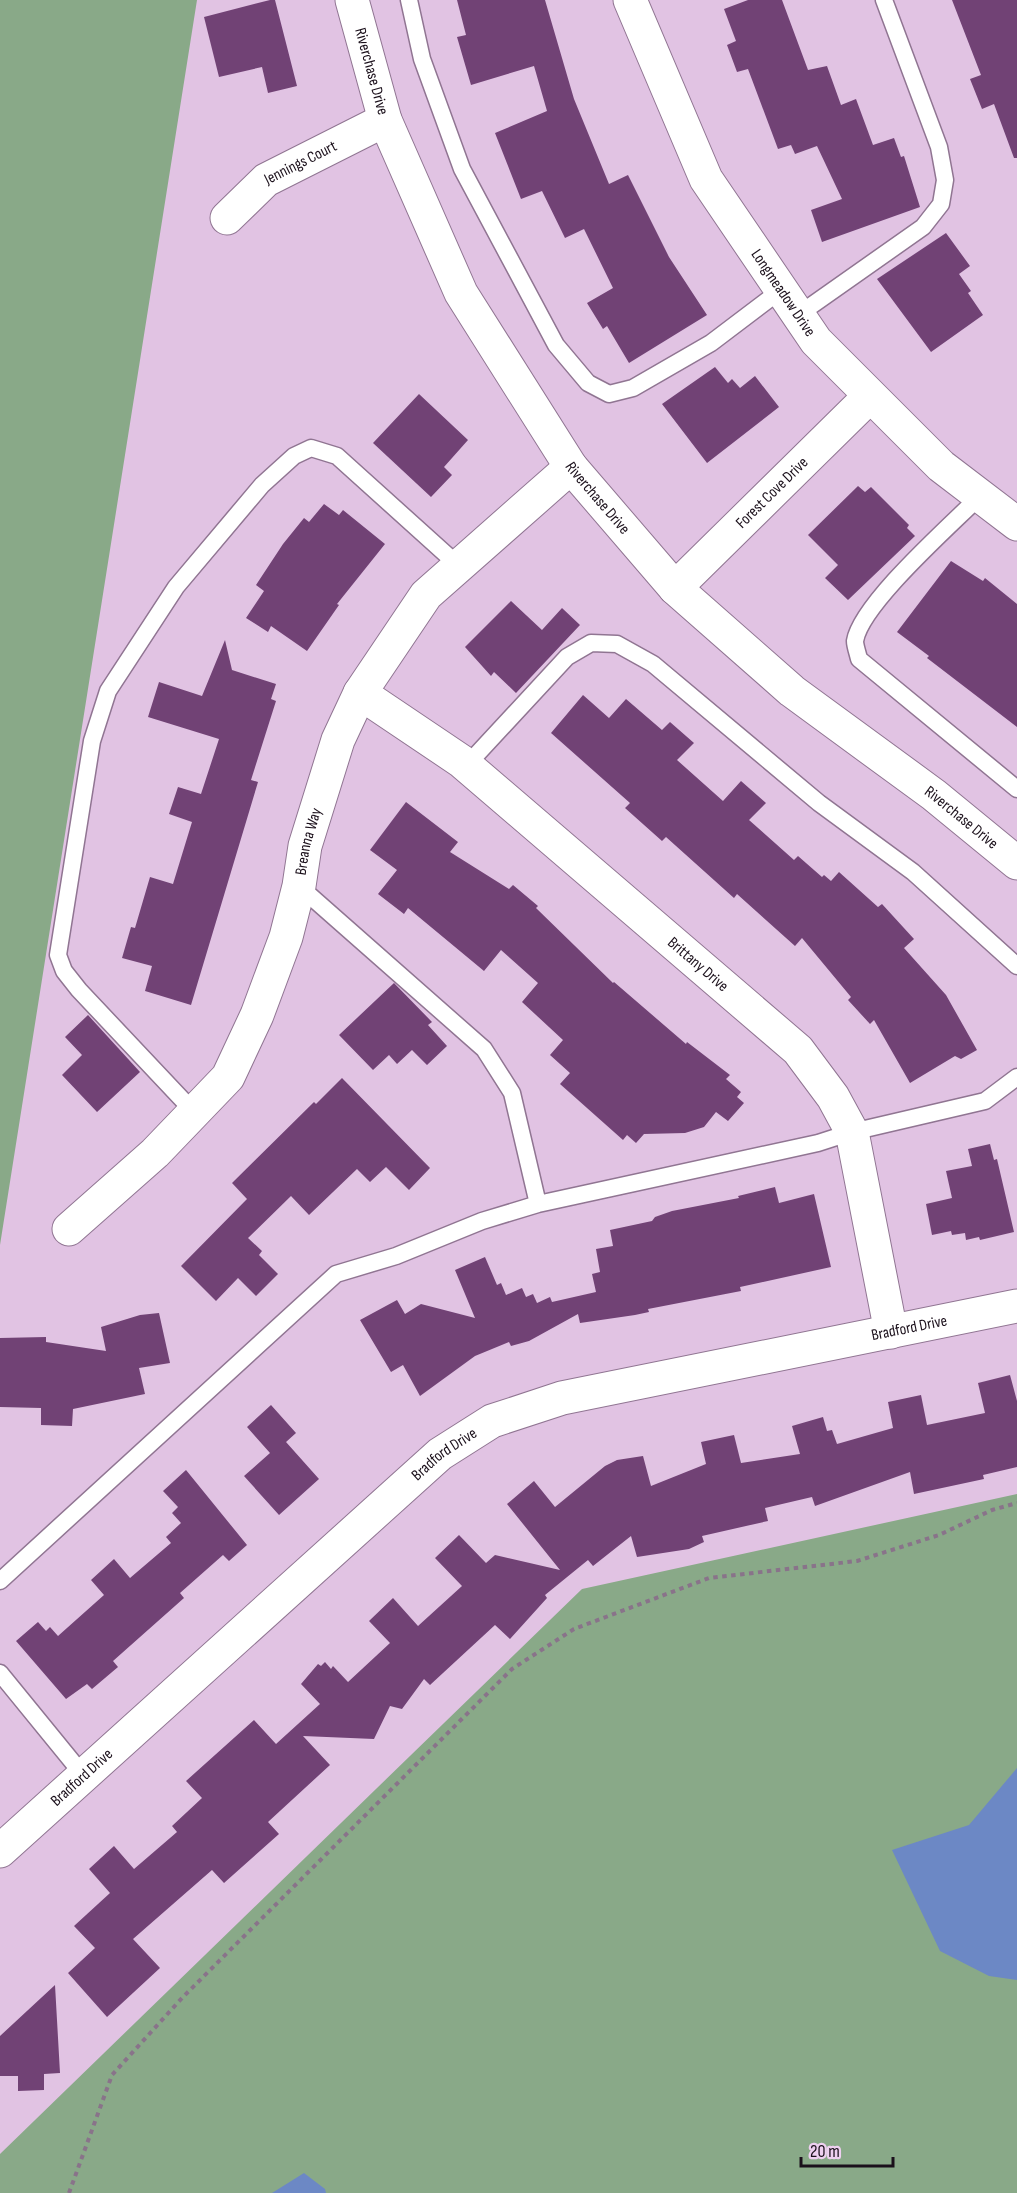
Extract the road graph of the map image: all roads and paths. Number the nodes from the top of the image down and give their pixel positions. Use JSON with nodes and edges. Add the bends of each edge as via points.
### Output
{"nodes":[{"id":1,"x":352,"y":0,"type":"edge"},
{"id":2,"x":409,"y":0,"type":"edge"},
{"id":3,"x":630,"y":0,"type":"edge"},
{"id":4,"x":884,"y":0,"type":"edge"},
{"id":5,"x":385,"y":120,"type":"junction"},
{"id":6,"x":227,"y":218,"type":"dead end"},
{"id":7,"x":790,"y":303,"type":"junction"},
{"id":8,"x":870,"y":396,"type":"junction"},
{"id":9,"x":571,"y":467,"type":"junction"},
{"id":10,"x":980,"y":496,"type":"junction"},
{"id":11,"x":1017,"y":524,"type":"edge"},
{"id":12,"x":459,"y":566,"type":"junction"},
{"id":13,"x":675,"y":588,"type":"junction"},
{"id":14,"x":360,"y":693,"type":"junction"},
{"id":15,"x":466,"y":765,"type":"junction"},
{"id":16,"x":1017,"y":789,"type":"edge"},
{"id":17,"x":1017,"y":863,"type":"edge"},
{"id":18,"x":299,"y":886,"type":"junction"},
{"id":19,"x":1017,"y":966,"type":"edge"},
{"id":20,"x":1017,"y":1077,"type":"edge"},
{"id":21,"x":194,"y":1112,"type":"junction"},
{"id":22,"x":852,"y":1132,"type":"junction"},
{"id":23,"x":538,"y":1204,"type":"junction"},
{"id":24,"x":69,"y":1229,"type":"dead end"},
{"id":25,"x":1017,"y":1306,"type":"edge"},
{"id":26,"x":891,"y":1332,"type":"junction"},
{"id":27,"x":1017,"y":1503,"type":"edge"},
{"id":28,"x":0,"y":1581,"type":"edge"},
{"id":29,"x":0,"y":1673,"type":"edge"},
{"id":30,"x":84,"y":1776,"type":"junction"},
{"id":31,"x":0,"y":1851,"type":"edge"},
{"id":32,"x":69,"y":2193,"type":"edge"}],
"edges":[{"from":1,"to":5,"type":"street","name":"Riverchase Drive"},
{"from":2,"to":7,"type":"lane","via":[[422,59],[462,169],[556,345],[588,383],[609,394],[633,388]]},
{"from":3,"to":7,"type":"street","name":"Longmeadow Drive","via":[[706,179]]},
{"from":4,"to":7,"type":"lane","via":[[939,147],[945,180],[941,204],[923,227]]},
{"from":5,"to":6,"type":"street","name":"Jennings Court","via":[[266,180]]},
{"from":5,"to":9,"type":"street","name":"Riverchase Drive","via":[[461,293]]},
{"from":7,"to":8,"type":"street","name":"Longmeadow Drive","via":[[816,341]]},
{"from":8,"to":10,"type":"street","name":"Longmeadow Drive","via":[[940,466]]},
{"from":8,"to":13,"type":"street","name":"Forest Cove Drive"},
{"from":9,"to":12,"type":"street","name":"Breanna Way"},
{"from":9,"to":13,"type":"street","name":"Riverchase Drive"},
{"from":10,"to":11,"type":"street","name":"Longmeadow Drive"},
{"from":10,"to":16,"type":"lane","via":[[883,593],[863,620],[855,642],[860,659]]},
{"from":12,"to":14,"type":"street","name":"Breanna Way","via":[[426,595]]},
{"from":12,"to":21,"type":"lane","via":[[337,456],[311,448],[294,456],[262,485],[176,587],[108,691],[92,741],[58,955],[64,971],[79,990]]},
{"from":13,"to":17,"type":"street","name":"Riverchase Drive","via":[[792,691],[934,795]]},
{"from":14,"to":15,"type":"street","name":"Brittany Drive"},
{"from":14,"to":18,"type":"street","name":"Breanna Way","via":[[338,740],[305,846]]},
{"from":15,"to":19,"type":"lane","via":[[567,657],[591,642],[617,644],[653,664],[819,803],[913,872]]},
{"from":15,"to":22,"type":"street","name":"Brittany Drive","via":[[798,1050],[833,1097]]},
{"from":18,"to":21,"type":"street","name":"Breanna Way","via":[[286,937],[228,1077]]},
{"from":18,"to":23,"type":"lane","via":[[484,1049],[512,1093]]},
{"from":20,"to":22,"type":"lane","via":[[985,1101]]},
{"from":21,"to":24,"type":"street","name":"Breanna Way","via":[[155,1153]]},
{"from":22,"to":23,"type":"lane","via":[[818,1143]]},
{"from":22,"to":26,"type":"street","name":"Brittany Drive"},
{"from":23,"to":28,"type":"lane","via":[[336,1274]]},
{"from":25,"to":26,"type":"street","name":"Bradford Drive"},
{"from":26,"to":30,"type":"street","name":"Bradford Drive","via":[[562,1398],[492,1421],[440,1454]]},
{"from":27,"to":32,"type":"path","via":[[992,1510],[939,1535],[857,1561],[709,1578],[574,1629],[512,1669],[182,1998],[112,2075]]},
{"from":29,"to":30,"type":"lane"},
{"from":30,"to":31,"type":"street","name":"Bradford Drive"}]}
